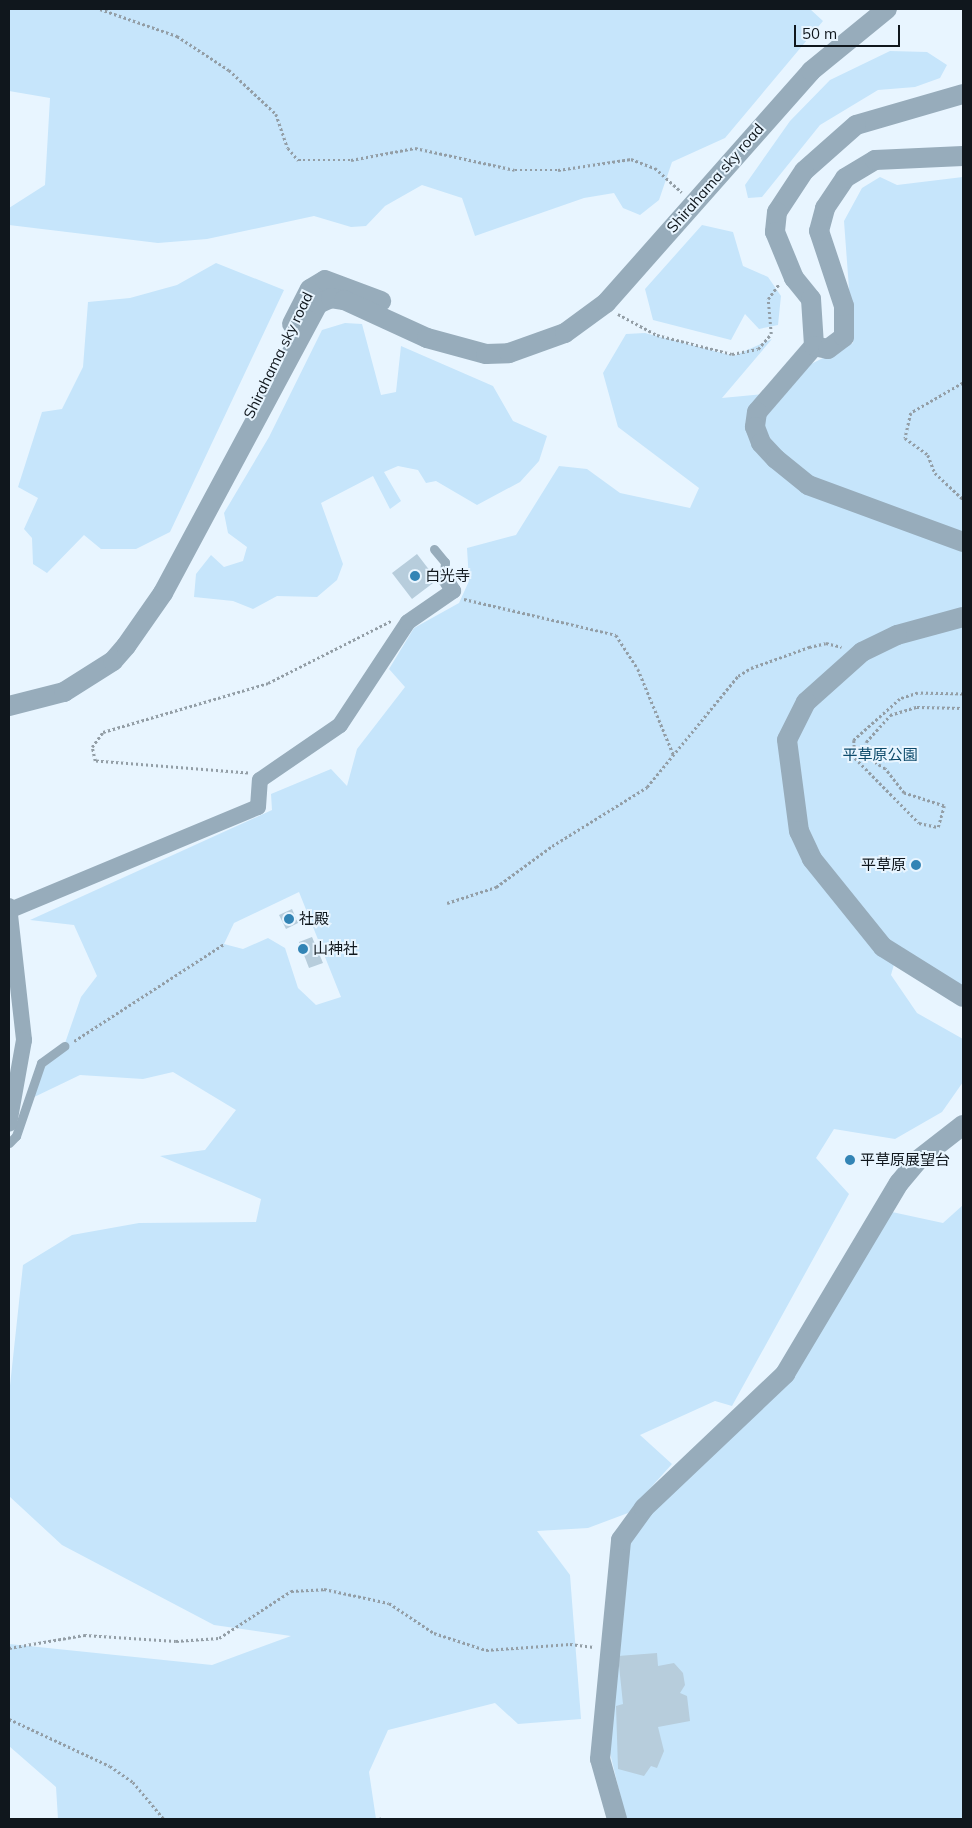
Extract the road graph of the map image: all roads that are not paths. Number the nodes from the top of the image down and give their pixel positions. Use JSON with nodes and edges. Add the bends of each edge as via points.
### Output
{"nodes":[{"id":1,"x":887,"y":9,"type":"edge"},
{"id":2,"x":963,"y":94,"type":"edge"},
{"id":3,"x":963,"y":156,"type":"edge"},
{"id":4,"x":814,"y":346,"type":"junction"},
{"id":5,"x":963,"y":542,"type":"edge"},
{"id":6,"x":434,"y":549,"type":"dead end"},
{"id":7,"x":444,"y":576,"type":"joint"},
{"id":8,"x":963,"y":617,"type":"edge"},
{"id":9,"x":9,"y":706,"type":"edge"},
{"id":10,"x":11,"y":907,"type":"edge"},
{"id":11,"x":963,"y":997,"type":"edge"},
{"id":12,"x":64,"y":1046,"type":"dead end"},
{"id":13,"x":9,"y":1124,"type":"edge"},
{"id":14,"x":963,"y":1125,"type":"edge"},
{"id":15,"x":9,"y":1143,"type":"edge"},
{"id":16,"x":617,"y":1819,"type":"edge"}],
"edges":[{"from":1,"to":9,"type":"street","name":"Shirahama sky road","via":[[811,71],[606,303],[565,333],[540,342],[470,340],[343,283],[325,280],[313,284],[163,593],[112,661],[64,692]]},
{"from":2,"to":4,"type":"street","via":[[856,125],[804,171],[777,212],[775,232],[794,278],[811,299]]},
{"from":3,"to":4,"type":"street","via":[[875,160],[845,178],[826,208],[819,231],[844,306],[844,337],[828,349]]},
{"from":4,"to":5,"type":"street","via":[[757,412],[755,427],[761,442],[792,472],[821,491]]},
{"from":6,"to":7,"type":"lane","via":[[444,562]]},
{"from":7,"to":10,"type":"street","via":[[453,591],[408,622],[340,725],[260,780],[258,807]]},
{"from":8,"to":11,"type":"street","via":[[897,635],[862,652],[817,690],[791,727],[787,740],[799,831],[826,879],[883,947]]},
{"from":10,"to":13,"type":"street","via":[[24,1040]]},
{"from":12,"to":15,"type":"lane","via":[[41,1063],[16,1136]]},
{"from":14,"to":16,"type":"street","via":[[918,1160],[899,1183],[785,1374],[627,1529],[618,1555],[600,1759]]}]}
